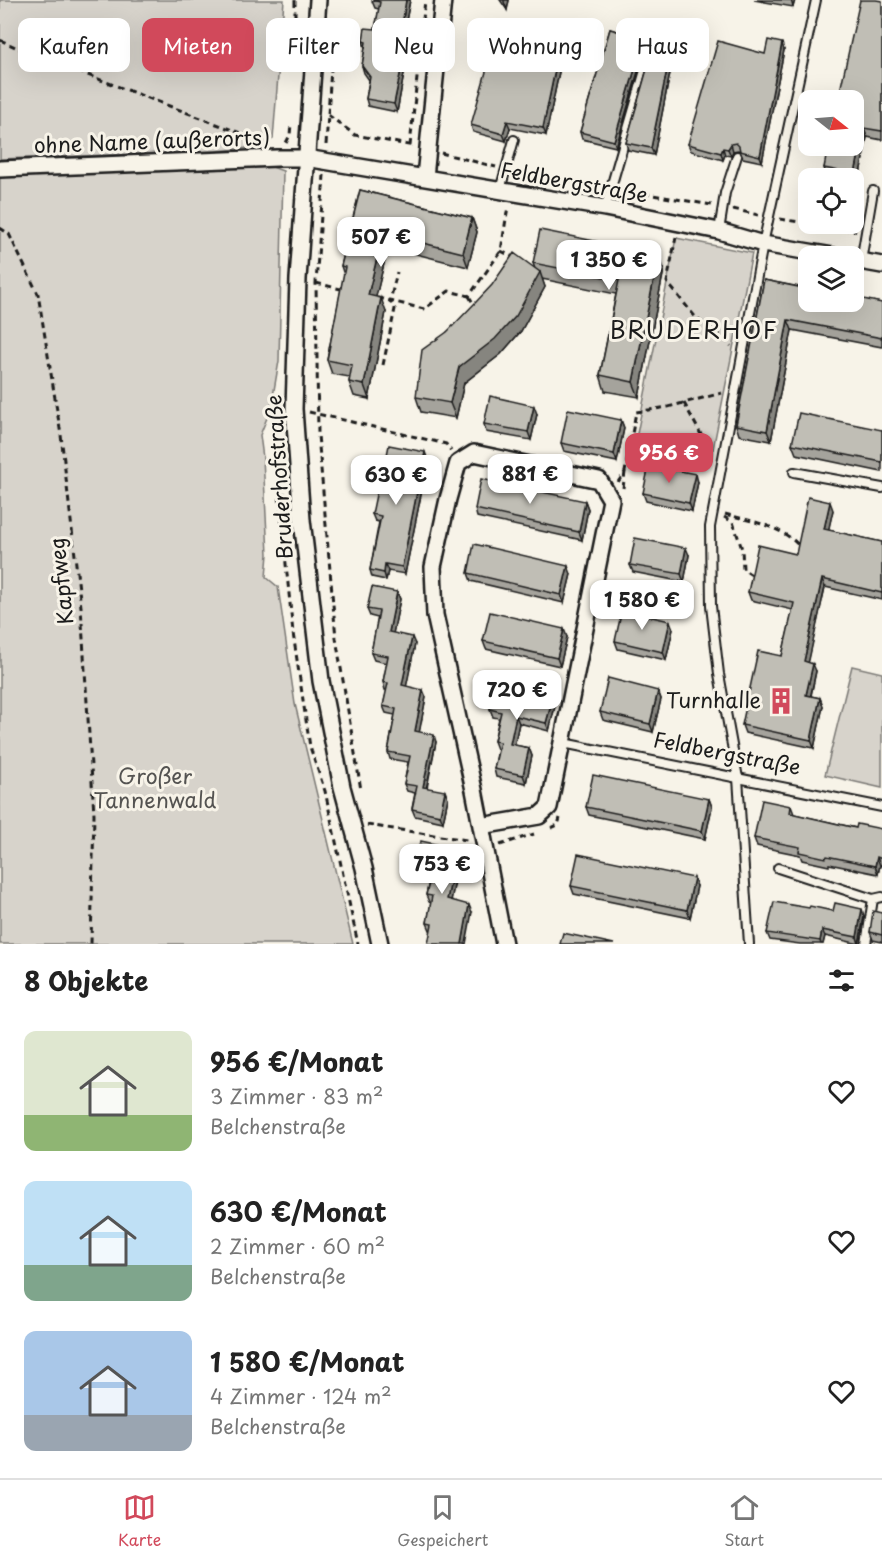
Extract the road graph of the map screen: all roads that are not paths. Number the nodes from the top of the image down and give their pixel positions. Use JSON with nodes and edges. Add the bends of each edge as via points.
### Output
{"nodes":[{"id":1,"x":318,"y":0,"type":"edge"},
{"id":2,"x":443,"y":0,"type":"edge"},
{"id":3,"x":816,"y":0,"type":"edge"},
{"id":4,"x":645,"y":72,"type":"edge"},
{"id":5,"x":514,"y":140,"type":"dead end"},
{"id":6,"x":737,"y":156,"type":"edge"},
{"id":7,"x":306,"y":158,"type":"junction"},
{"id":8,"x":0,"y":170,"type":"edge"},
{"id":9,"x":424,"y":177,"type":"junction"},
{"id":10,"x":505,"y":191,"type":"junction"},
{"id":11,"x":873,"y":191,"type":"dead end"},
{"id":12,"x":605,"y":208,"type":"junction"},
{"id":13,"x":718,"y":231,"type":"junction"},
{"id":14,"x":763,"y":244,"type":"junction"},
{"id":15,"x":862,"y":246,"type":"edge"},
{"id":16,"x":798,"y":250,"type":"edge"},
{"id":17,"x":864,"y":262,"type":"edge"},
{"id":18,"x":882,"y":265,"type":"edge"},
{"id":19,"x":794,"y":472,"type":"dead end"},
{"id":20,"x":882,"y":488,"type":"edge"},
{"id":21,"x":563,"y":743,"type":"junction"},
{"id":22,"x":738,"y":778,"type":"junction"},
{"id":23,"x":882,"y":807,"type":"edge"},
{"id":24,"x":481,"y":826,"type":"junction"},
{"id":25,"x":778,"y":868,"type":"dead end"},
{"id":26,"x":882,"y":897,"type":"edge"},
{"id":27,"x":873,"y":899,"type":"junction"},
{"id":28,"x":380,"y":944,"type":"edge"},
{"id":29,"x":504,"y":944,"type":"edge"},
{"id":30,"x":749,"y":944,"type":"edge"},
{"id":31,"x":866,"y":944,"type":"edge"}],
"edges":[{"from":1,"to":7,"type":"street","name":"Bruderhofstraße"},
{"from":2,"to":9,"type":"street"},
{"from":3,"to":14,"type":"lane"},
{"from":4,"to":12,"type":"lane"},
{"from":5,"to":10,"type":"lane"},
{"from":6,"to":13,"type":"lane"},
{"from":7,"to":8,"type":"street","name":"ohne Name (außerorts)"},
{"from":7,"to":9,"type":"street","name":"Feldbergstraße"},
{"from":7,"to":28,"type":"street","name":"Bruderhofstraße","via":[[294,409],[302,520],[321,681],[342,786],[359,823]]},
{"from":9,"to":10,"type":"street","name":"Feldbergstraße"},
{"from":10,"to":12,"type":"street","name":"Feldbergstraße"},
{"from":11,"to":15,"type":"lane"},
{"from":12,"to":13,"type":"street","name":"Feldbergstraße"},
{"from":13,"to":14,"type":"street","name":"Feldbergstraße"},
{"from":14,"to":16,"type":"street","name":"Feldbergstraße"},
{"from":14,"to":22,"type":"lane","via":[[710,527],[711,606]]},
{"from":17,"to":18,"type":"street"},
{"from":19,"to":20,"type":"lane"},
{"from":21,"to":22,"type":"lane","name":"Feldbergstraße"},
{"from":21,"to":24,"type":"street","via":[[549,807],[539,816]]},
{"from":21,"to":24,"type":"street","via":[[611,500],[599,480],[474,453],[458,462],[434,567],[435,615]]},
{"from":22,"to":23,"type":"lane","name":"Feldbergstraße"},
{"from":22,"to":30,"type":"lane"},
{"from":24,"to":29,"type":"street"},
{"from":25,"to":27,"type":"lane"},
{"from":26,"to":27,"type":"lane"},
{"from":27,"to":31,"type":"lane"}]}
